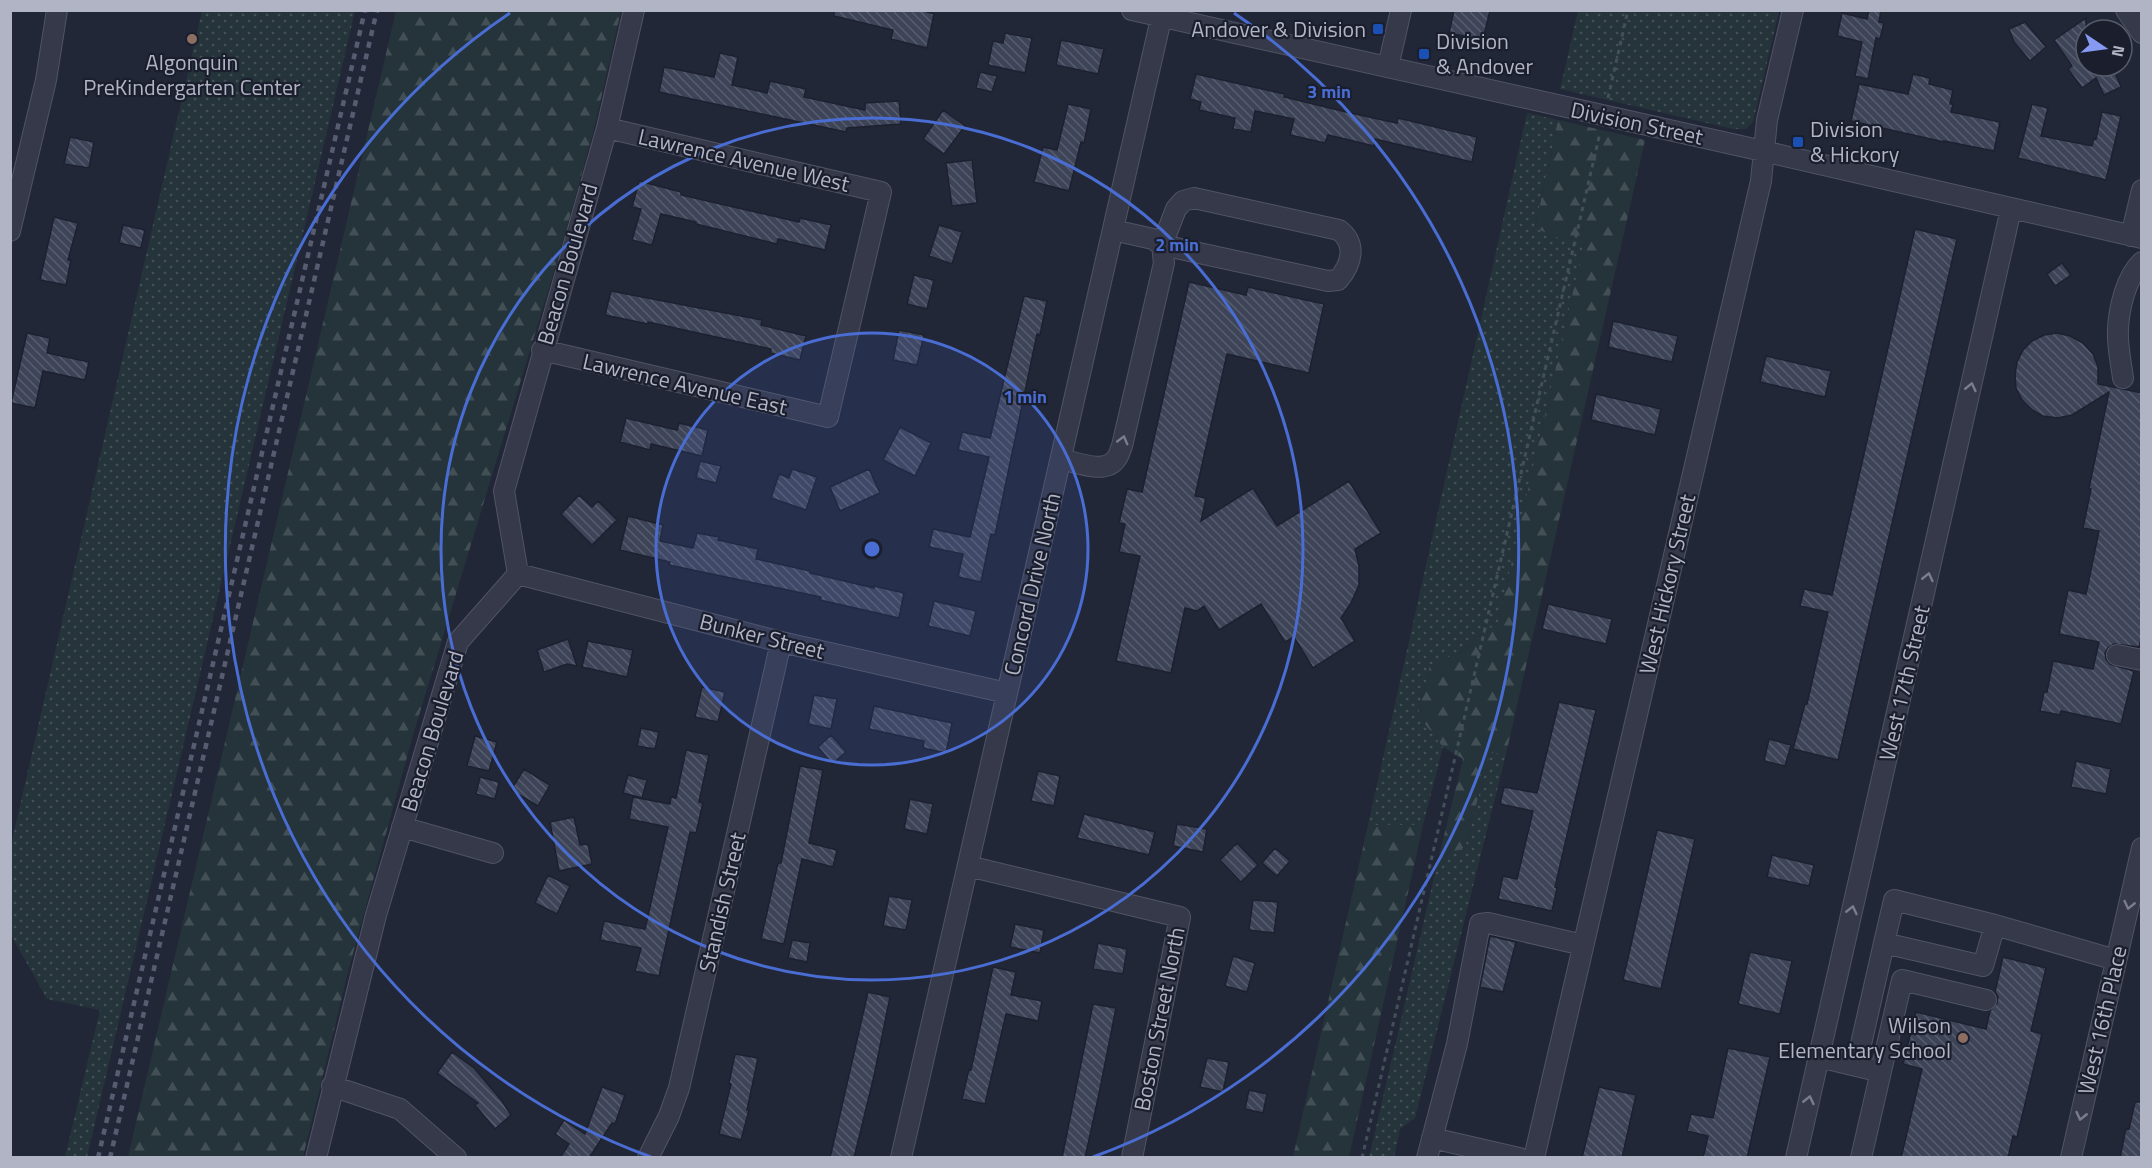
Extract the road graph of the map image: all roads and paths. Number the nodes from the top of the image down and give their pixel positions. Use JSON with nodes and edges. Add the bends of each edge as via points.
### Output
{"nodes":[{"id":1,"x":57,"y":10,"type":"edge"},
{"id":2,"x":634,"y":10,"type":"edge"},
{"id":3,"x":1132,"y":10,"type":"edge"},
{"id":4,"x":1401,"y":10,"type":"edge"},
{"id":5,"x":1628,"y":10,"type":"edge"},
{"id":6,"x":1793,"y":10,"type":"edge"},
{"id":7,"x":2126,"y":10,"type":"edge"},
{"id":8,"x":1162,"y":14,"type":"edge"},
{"id":9,"x":2142,"y":33,"type":"edge"},
{"id":10,"x":1388,"y":67,"type":"junction"},
{"id":11,"x":1607,"y":101,"type":"dead end"},
{"id":12,"x":1601,"y":126,"type":"dead end"},
{"id":13,"x":607,"y":128,"type":"junction"},
{"id":14,"x":1763,"y":151,"type":"junction"},
{"id":15,"x":2142,"y":190,"type":"edge"},
{"id":16,"x":2011,"y":209,"type":"junction"},
{"id":17,"x":1113,"y":230,"type":"junction"},
{"id":18,"x":10,"y":231,"type":"edge"},
{"id":19,"x":2136,"y":237,"type":"edge"},
{"id":20,"x":1162,"y":245,"type":"junction"},
{"id":21,"x":2142,"y":262,"type":"edge"},
{"id":22,"x":542,"y":350,"type":"junction"},
{"id":23,"x":2123,"y":378,"type":"dead end"},
{"id":24,"x":828,"y":417,"type":"joint"},
{"id":25,"x":1061,"y":459,"type":"junction"},
{"id":26,"x":518,"y":574,"type":"junction"},
{"id":27,"x":782,"y":642,"type":"junction"},
{"id":28,"x":2117,"y":655,"type":"dead end"},
{"id":29,"x":2142,"y":660,"type":"edge"},
{"id":30,"x":1007,"y":693,"type":"junction"},
{"id":31,"x":402,"y":828,"type":"junction"},
{"id":32,"x":2142,"y":848,"type":"edge"},
{"id":33,"x":493,"y":853,"type":"dead end"},
{"id":34,"x":968,"y":866,"type":"junction"},
{"id":35,"x":1995,"y":925,"type":"junction"},
{"id":36,"x":1884,"y":943,"type":"junction"},
{"id":37,"x":1583,"y":945,"type":"junction"},
{"id":38,"x":2116,"y":960,"type":"junction"},
{"id":39,"x":1986,"y":1000,"type":"dead end"},
{"id":40,"x":1819,"y":1057,"type":"junction"},
{"id":41,"x":1856,"y":1066,"type":"junction"},
{"id":42,"x":1880,"y":1072,"type":"junction"},
{"id":43,"x":332,"y":1086,"type":"junction"},
{"id":44,"x":1432,"y":1138,"type":"junction"},
{"id":45,"x":316,"y":1158,"type":"edge"},
{"id":46,"x":456,"y":1158,"type":"edge"},
{"id":47,"x":648,"y":1158,"type":"edge"},
{"id":48,"x":901,"y":1158,"type":"edge"},
{"id":49,"x":1132,"y":1158,"type":"edge"},
{"id":50,"x":1362,"y":1158,"type":"edge"},
{"id":51,"x":1427,"y":1158,"type":"edge"},
{"id":52,"x":1519,"y":1158,"type":"edge"},
{"id":53,"x":1534,"y":1158,"type":"edge"},
{"id":54,"x":1796,"y":1158,"type":"edge"},
{"id":55,"x":1861,"y":1158,"type":"edge"},
{"id":56,"x":2071,"y":1158,"type":"edge"}],
"edges":[{"from":1,"to":18,"type":"street","via":[[46,80]]},
{"from":2,"to":13,"type":"street","name":"Beacon Boulevard"},
{"from":3,"to":8,"type":"street","name":"Division Street"},
{"from":4,"to":10,"type":"street"},
{"from":5,"to":11,"type":"path"},
{"from":6,"to":14,"type":"street","name":"West Hickory Street"},
{"from":7,"to":9,"type":"street"},
{"from":8,"to":10,"type":"street","name":"Division Street"},
{"from":8,"to":17,"type":"street","name":"Concord Drive North"},
{"from":10,"to":14,"type":"street","name":"Division Street"},
{"from":12,"to":50,"type":"path"},
{"from":13,"to":22,"type":"street","name":"Beacon Boulevard"},
{"from":13,"to":24,"type":"street","name":"Lawrence Avenue West","via":[[881,192]]},
{"from":14,"to":16,"type":"street","name":"Division Street"},
{"from":14,"to":37,"type":"street","name":"West Hickory Street","via":[[1761,181]]},
{"from":15,"to":19,"type":"street"},
{"from":16,"to":19,"type":"street","name":"Division Street"},
{"from":40,"to":16,"type":"street","name":"West 17th Street","one_way":true},
{"from":17,"to":20,"type":"street","via":[[1153,239]]},
{"from":17,"to":25,"type":"street","name":"Concord Drive North"},
{"from":20,"to":20,"type":"street","via":[[1328,281],[1338,280],[1346,270],[1351,249],[1348,237],[1339,230],[1194,198],[1183,201],[1176,209]]},
{"from":25,"to":20,"type":"street","one_way":true,"via":[[1097,467],[1116,461],[1164,263]]},
{"from":21,"to":23,"type":"street","via":[[2123,298],[2117,330]]},
{"from":22,"to":24,"type":"street","name":"Lawrence Avenue East"},
{"from":22,"to":26,"type":"street","name":"Beacon Boulevard","via":[[504,491]]},
{"from":25,"to":30,"type":"street","name":"Concord Drive North"},
{"from":26,"to":27,"type":"street","name":"Bunker Street"},
{"from":26,"to":31,"type":"street","name":"Beacon Boulevard","via":[[458,642]]},
{"from":27,"to":30,"type":"street","name":"Bunker Street"},
{"from":27,"to":47,"type":"street","name":"Standish Street","via":[[679,1088]]},
{"from":28,"to":29,"type":"street"},
{"from":30,"to":34,"type":"street","name":"Concord Drive North"},
{"from":31,"to":33,"type":"street"},
{"from":31,"to":43,"type":"street","name":"Beacon Boulevard"},
{"from":32,"to":38,"type":"street","name":"West 16th Place","one_way":true},
{"from":34,"to":48,"type":"street","name":"Concord Drive North"},
{"from":34,"to":49,"type":"street","name":"Boston Street North","via":[[1180,917]]},
{"from":35,"to":36,"type":"street","via":[[1983,966]]},
{"from":35,"to":36,"type":"street","via":[[1894,900]]},
{"from":35,"to":38,"type":"street"},
{"from":36,"to":41,"type":"street"},
{"from":37,"to":44,"type":"street","via":[[1480,924],[1457,1044]]},
{"from":37,"to":53,"type":"street","name":"West Hickory Street"},
{"from":38,"to":56,"type":"street","name":"West 16th Place","one_way":true},
{"from":39,"to":42,"type":"street","via":[[1902,980]]},
{"from":40,"to":41,"type":"street"},
{"from":54,"to":40,"type":"street","name":"West 17th Street","one_way":true},
{"from":41,"to":42,"type":"street"},
{"from":42,"to":55,"type":"street"},
{"from":43,"to":45,"type":"street","name":"Beacon Boulevard"},
{"from":43,"to":46,"type":"street","via":[[400,1109]]},
{"from":44,"to":51,"type":"street"},
{"from":44,"to":52,"type":"street"}]}
